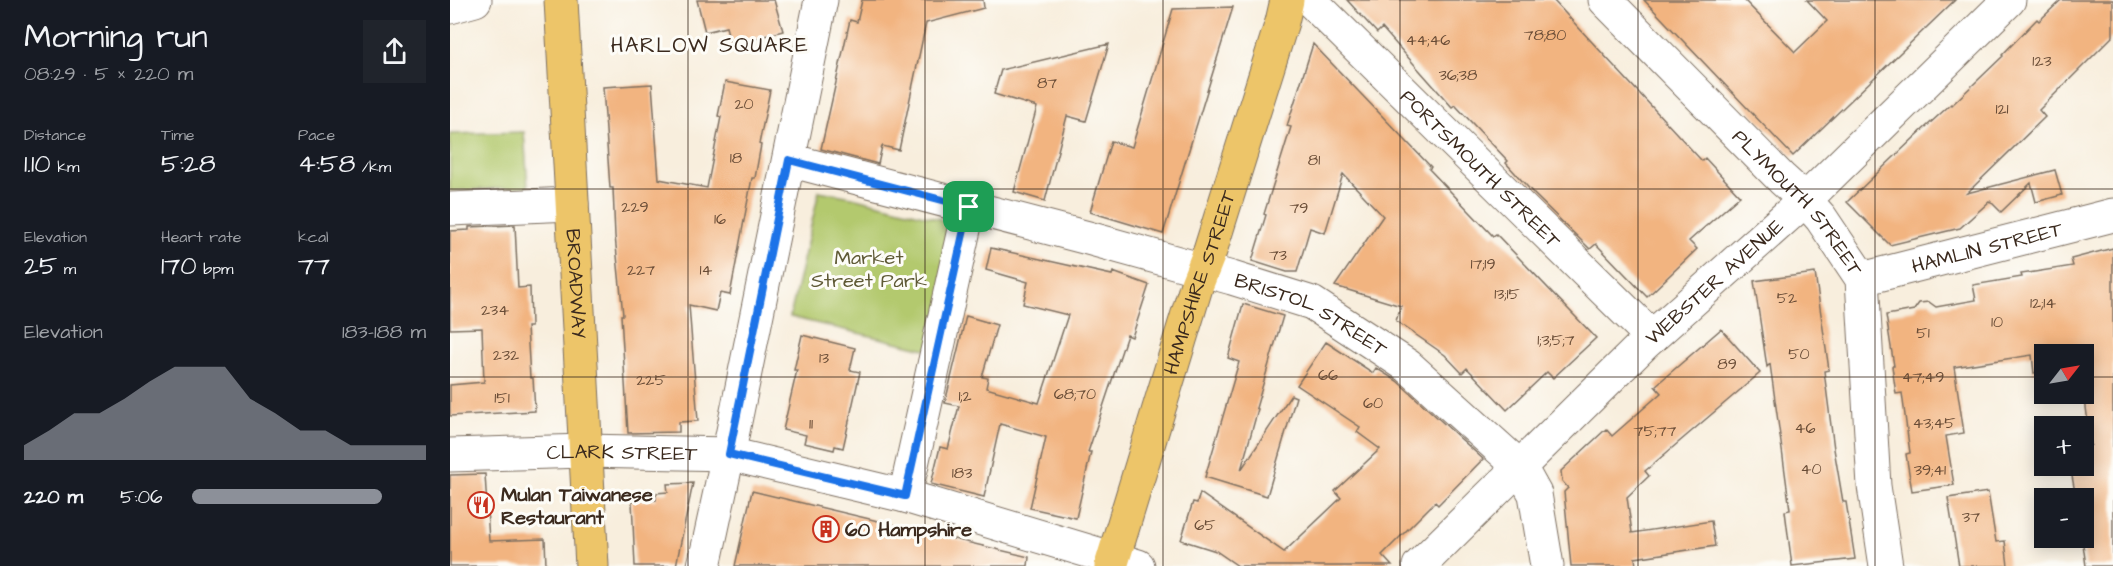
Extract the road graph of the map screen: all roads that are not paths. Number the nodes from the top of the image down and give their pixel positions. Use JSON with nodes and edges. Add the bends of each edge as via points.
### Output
{"nodes":[{"id":1,"x":475,"y":0,"type":"edge"},
{"id":2,"x":561,"y":0,"type":"edge"},
{"id":3,"x":821,"y":0,"type":"edge"},
{"id":4,"x":1287,"y":0,"type":"edge"},
{"id":5,"x":1310,"y":0,"type":"edge"},
{"id":6,"x":1605,"y":0,"type":"edge"},
{"id":7,"x":2009,"y":0,"type":"edge"},
{"id":8,"x":450,"y":7,"type":"edge"},
{"id":9,"x":789,"y":160,"type":"junction"},
{"id":10,"x":1805,"y":200,"type":"junction"},
{"id":11,"x":572,"y":204,"type":"junction"},
{"id":12,"x":969,"y":207,"type":"junction"},
{"id":13,"x":450,"y":209,"type":"edge"},
{"id":14,"x":2113,"y":215,"type":"edge"},
{"id":15,"x":1202,"y":270,"type":"junction"},
{"id":16,"x":1862,"y":279,"type":"junction"},
{"id":17,"x":1652,"y":337,"type":"junction"},
{"id":18,"x":585,"y":451,"type":"junction"},
{"id":19,"x":450,"y":454,"type":"edge"},
{"id":20,"x":729,"y":454,"type":"junction"},
{"id":21,"x":1520,"y":467,"type":"junction"},
{"id":22,"x":905,"y":496,"type":"junction"},
{"id":23,"x":1121,"y":563,"type":"edge"},
{"id":24,"x":592,"y":566,"type":"edge"},
{"id":25,"x":704,"y":566,"type":"edge"},
{"id":26,"x":1419,"y":566,"type":"edge"},
{"id":27,"x":1546,"y":566,"type":"edge"},
{"id":28,"x":1886,"y":566,"type":"edge"}],
"edges":[{"from":1,"to":8,"type":"street"},
{"from":2,"to":11,"type":"main road","name":"BROADWAY"},
{"from":3,"to":9,"type":"street"},
{"from":4,"to":15,"type":"main road","name":"HAMPSHIRE STREET"},
{"from":5,"to":17,"type":"street","name":"PORTSMOUTH STREET"},
{"from":6,"to":10,"type":"street","name":"PLYMOUTH STREET"},
{"from":7,"to":10,"type":"street","name":"WEBSTER AVENUE"},
{"from":9,"to":12,"type":"street","name":"BRISTOL STREET"},
{"from":9,"to":20,"type":"street"},
{"from":10,"to":16,"type":"street","name":"PLYMOUTH STREET"},
{"from":10,"to":17,"type":"street","name":"WEBSTER AVENUE"},
{"from":11,"to":13,"type":"street"},
{"from":11,"to":18,"type":"main road","name":"BROADWAY"},
{"from":12,"to":15,"type":"street","name":"BRISTOL STREET"},
{"from":12,"to":22,"type":"street"},
{"from":14,"to":16,"type":"street","name":"HAMLIN STREET"},
{"from":15,"to":21,"type":"street","name":"BRISTOL STREET","via":[[1312,303],[1408,366]]},
{"from":15,"to":23,"type":"main road","name":"HAMPSHIRE STREET"},
{"from":16,"to":28,"type":"street","name":"PLYMOUTH STREET","via":[[1874,486]]},
{"from":17,"to":21,"type":"street","name":"WEBSTER AVENUE"},
{"from":18,"to":19,"type":"street","name":"CLARK STREET"},
{"from":18,"to":20,"type":"street","name":"CLARK STREET"},
{"from":18,"to":24,"type":"main road","name":"BROADWAY"},
{"from":20,"to":22,"type":"street","name":"CLARK STREET"},
{"from":20,"to":25,"type":"street"},
{"from":21,"to":26,"type":"street","name":"WEBSTER AVENUE"},
{"from":21,"to":27,"type":"street","name":"BRISTOL STREET","via":[[1535,494]]},
{"from":22,"to":23,"type":"street","name":"CLARK STREET"}]}
